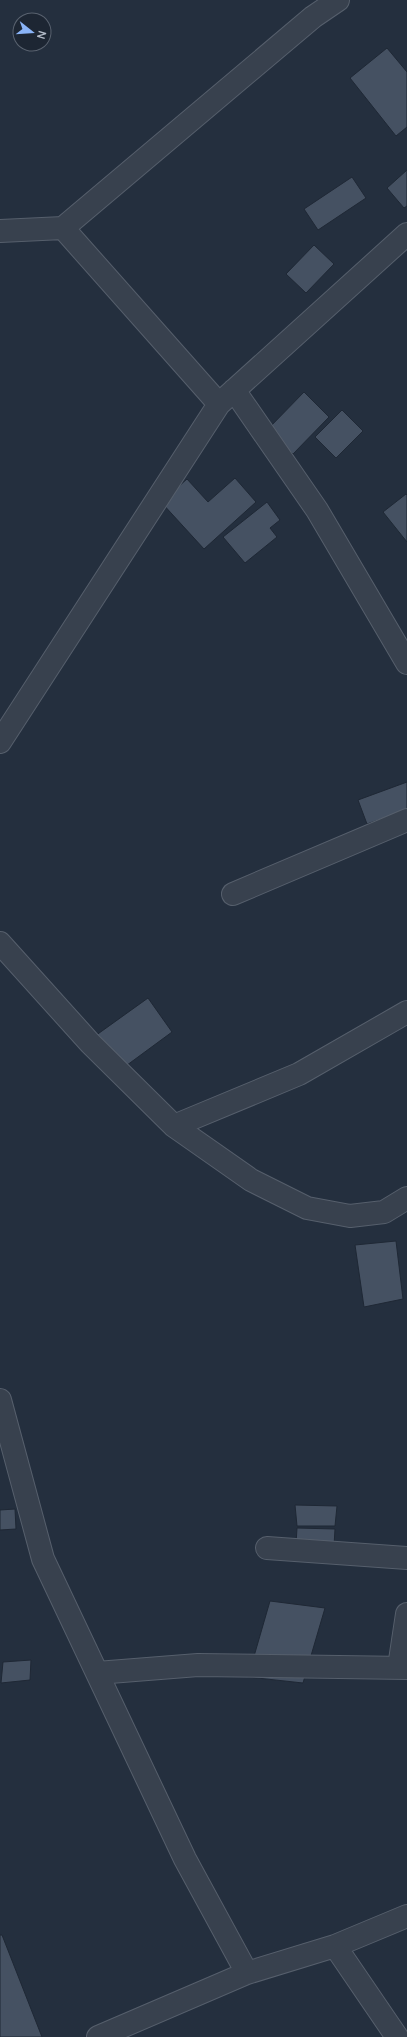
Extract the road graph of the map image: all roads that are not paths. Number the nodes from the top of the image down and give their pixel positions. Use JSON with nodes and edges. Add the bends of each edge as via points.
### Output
{"nodes":[{"id":1,"x":338,"y":0,"type":"edge"},
{"id":2,"x":63,"y":228,"type":"junction"},
{"id":3,"x":0,"y":231,"type":"edge"},
{"id":4,"x":407,"y":234,"type":"edge"},
{"id":5,"x":226,"y":397,"type":"junction"},
{"id":6,"x":407,"y":663,"type":"edge"},
{"id":7,"x":0,"y":742,"type":"edge"},
{"id":8,"x":407,"y":820,"type":"edge"},
{"id":9,"x":233,"y":894,"type":"dead end"},
{"id":10,"x":0,"y":943,"type":"edge"},
{"id":11,"x":407,"y":1012,"type":"edge"},
{"id":12,"x":174,"y":1126,"type":"junction"},
{"id":13,"x":407,"y":1198,"type":"edge"},
{"id":14,"x":0,"y":1400,"type":"edge"},
{"id":15,"x":267,"y":1548,"type":"dead end"},
{"id":16,"x":407,"y":1558,"type":"edge"},
{"id":17,"x":407,"y":1614,"type":"edge"},
{"id":18,"x":403,"y":1668,"type":"edge"},
{"id":19,"x":97,"y":1673,"type":"junction"},
{"id":20,"x":407,"y":1916,"type":"edge"},
{"id":21,"x":335,"y":1946,"type":"junction"},
{"id":22,"x":247,"y":1973,"type":"junction"},
{"id":23,"x":98,"y":2037,"type":"edge"},
{"id":24,"x":397,"y":2037,"type":"edge"}],
"edges":[{"from":1,"to":2,"type":"street","via":[[313,17]]},
{"from":2,"to":3,"type":"street"},
{"from":2,"to":5,"type":"street"},
{"from":4,"to":5,"type":"street"},
{"from":5,"to":6,"type":"street","via":[[317,510]]},
{"from":5,"to":7,"type":"street"},
{"from":8,"to":9,"type":"street"},
{"from":10,"to":12,"type":"street","via":[[90,1043]]},
{"from":11,"to":12,"type":"street","via":[[300,1074]]},
{"from":12,"to":13,"type":"street","via":[[251,1180],[307,1208],[350,1216],[384,1212]]},
{"from":14,"to":19,"type":"street","via":[[44,1559]]},
{"from":15,"to":16,"type":"street"},
{"from":17,"to":18,"type":"street"},
{"from":18,"to":19,"type":"street","via":[[198,1665]]},
{"from":19,"to":22,"type":"street","via":[[185,1859]]},
{"from":20,"to":21,"type":"street"},
{"from":21,"to":22,"type":"street"},
{"from":21,"to":24,"type":"street"},
{"from":22,"to":23,"type":"street"}]}
